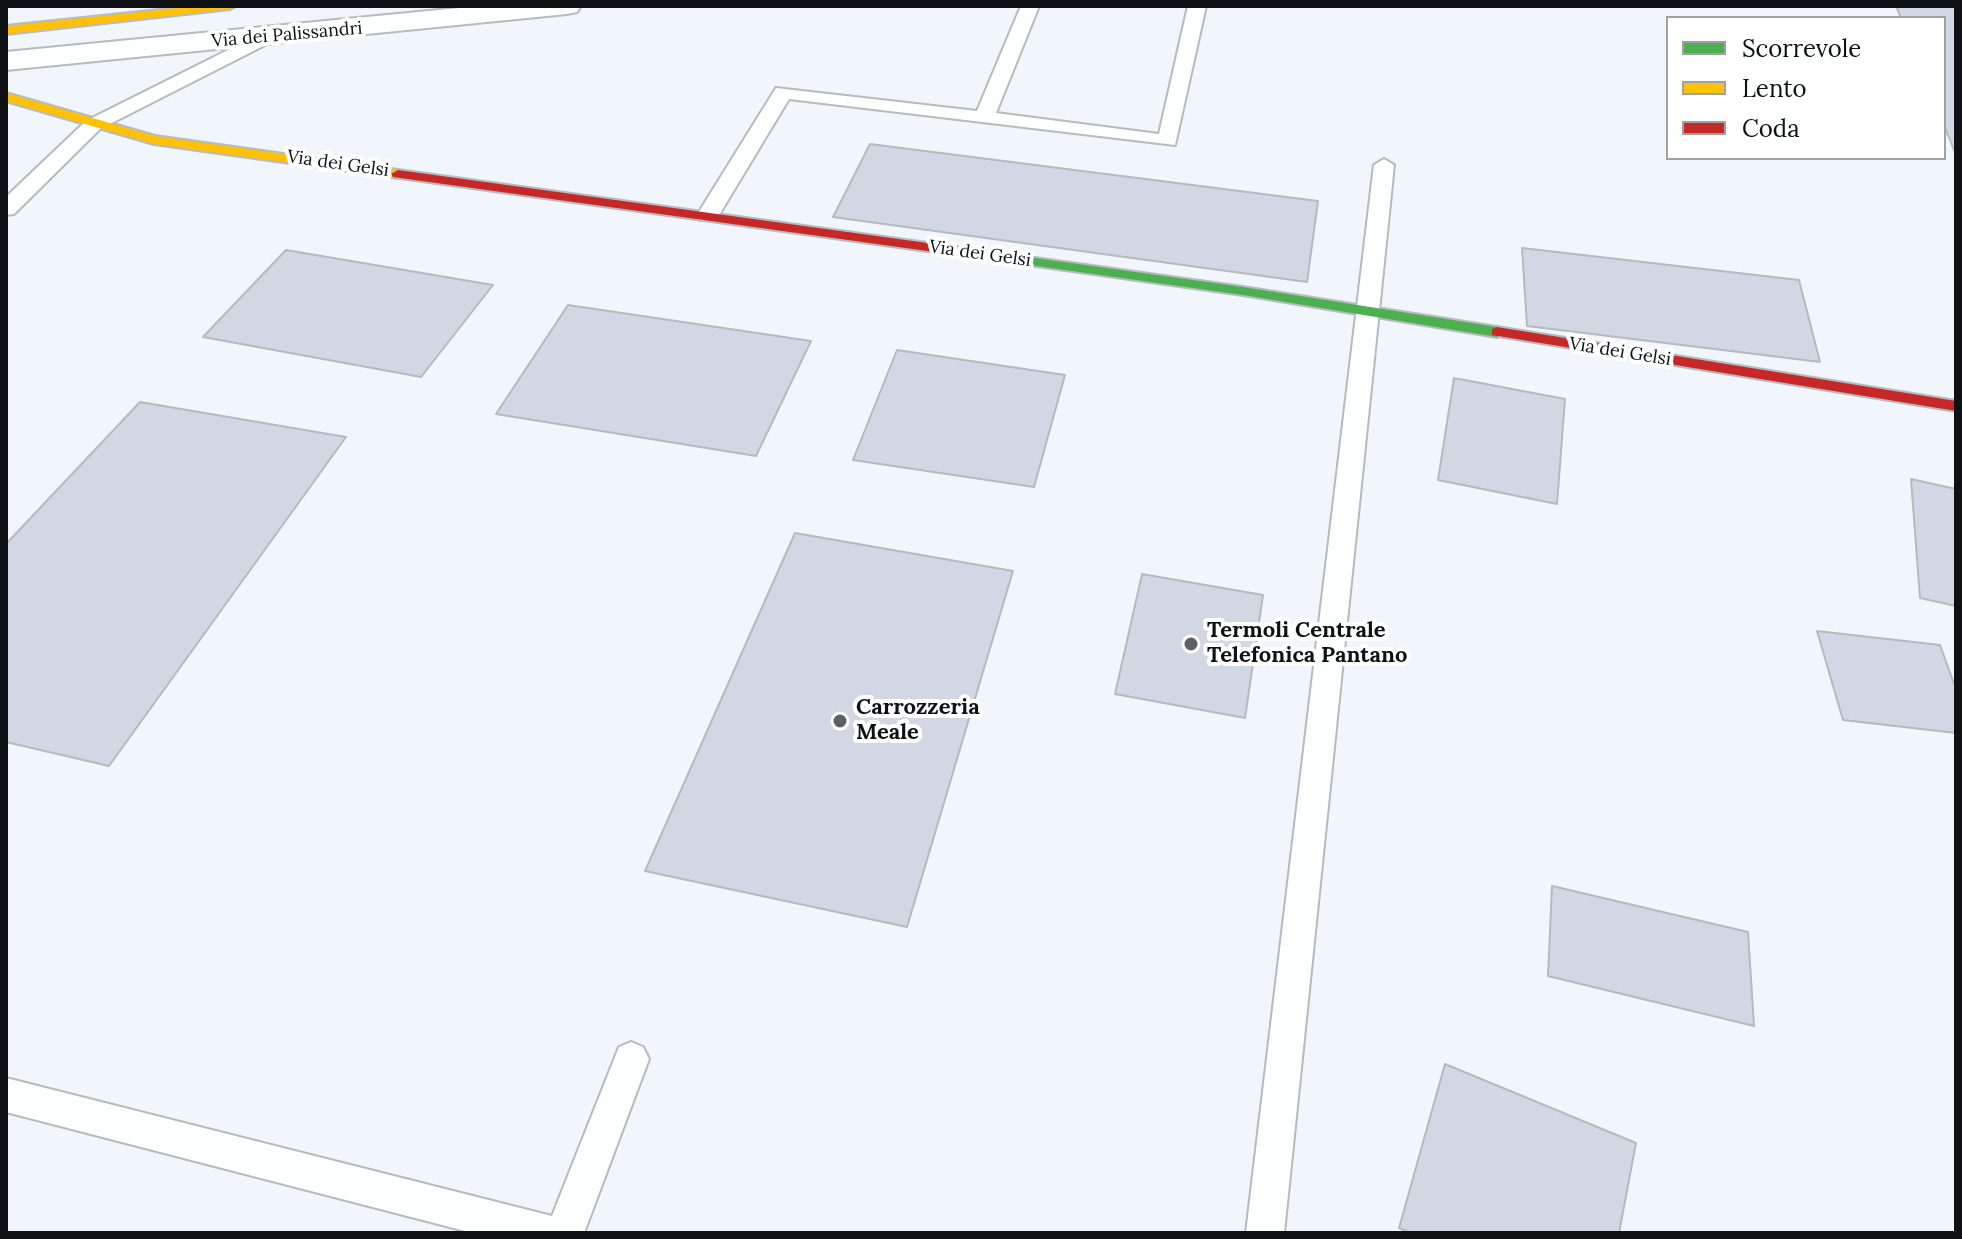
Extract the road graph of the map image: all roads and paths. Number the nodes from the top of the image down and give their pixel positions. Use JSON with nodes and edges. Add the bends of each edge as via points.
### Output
{"nodes":[{"id":1,"x":55,"y":6,"type":"edge"},
{"id":2,"x":230,"y":6,"type":"edge"},
{"id":3,"x":567,"y":6,"type":"edge"},
{"id":4,"x":1030,"y":6,"type":"edge"},
{"id":5,"x":1197,"y":6,"type":"edge"},
{"id":6,"x":6,"y":11,"type":"edge"},
{"id":7,"x":6,"y":30,"type":"edge"},
{"id":8,"x":266,"y":37,"type":"junction"},
{"id":9,"x":6,"y":61,"type":"edge"},
{"id":10,"x":6,"y":97,"type":"edge"},
{"id":11,"x":984,"y":118,"type":"junction"},
{"id":12,"x":93,"y":125,"type":"junction"},
{"id":13,"x":1384,"y":165,"type":"dead end"},
{"id":14,"x":6,"y":209,"type":"edge"},
{"id":15,"x":708,"y":215,"type":"junction"},
{"id":16,"x":1367,"y":311,"type":"junction"},
{"id":17,"x":1956,"y":406,"type":"edge"},
{"id":18,"x":631,"y":1059,"type":"dead end"},
{"id":19,"x":6,"y":1095,"type":"edge"},
{"id":20,"x":547,"y":1233,"type":"edge"},
{"id":21,"x":565,"y":1233,"type":"edge"},
{"id":22,"x":1265,"y":1233,"type":"edge"}],
"edges":[{"from":1,"to":6,"type":"main road"},
{"from":2,"to":7,"type":"main road"},
{"from":3,"to":8,"type":"street","name":"Via dei Palissandri"},
{"from":4,"to":11,"type":"lane"},
{"from":5,"to":11,"type":"lane","via":[[1168,141]]},
{"from":8,"to":9,"type":"street","name":"Via dei Palissandri"},
{"from":8,"to":12,"type":"lane"},
{"from":10,"to":12,"type":"main road","name":"Via dei Gelsi"},
{"from":11,"to":15,"type":"lane","via":[[783,92]]},
{"from":12,"to":14,"type":"lane"},
{"from":12,"to":15,"type":"main road","name":"Via dei Gelsi","via":[[154,140]]},
{"from":13,"to":16,"type":"lane"},
{"from":15,"to":16,"type":"main road","name":"Via dei Gelsi"},
{"from":16,"to":17,"type":"main road","name":"Via dei Gelsi"},
{"from":16,"to":22,"type":"lane"},
{"from":18,"to":21,"type":"lane"},
{"from":19,"to":20,"type":"lane"}]}
